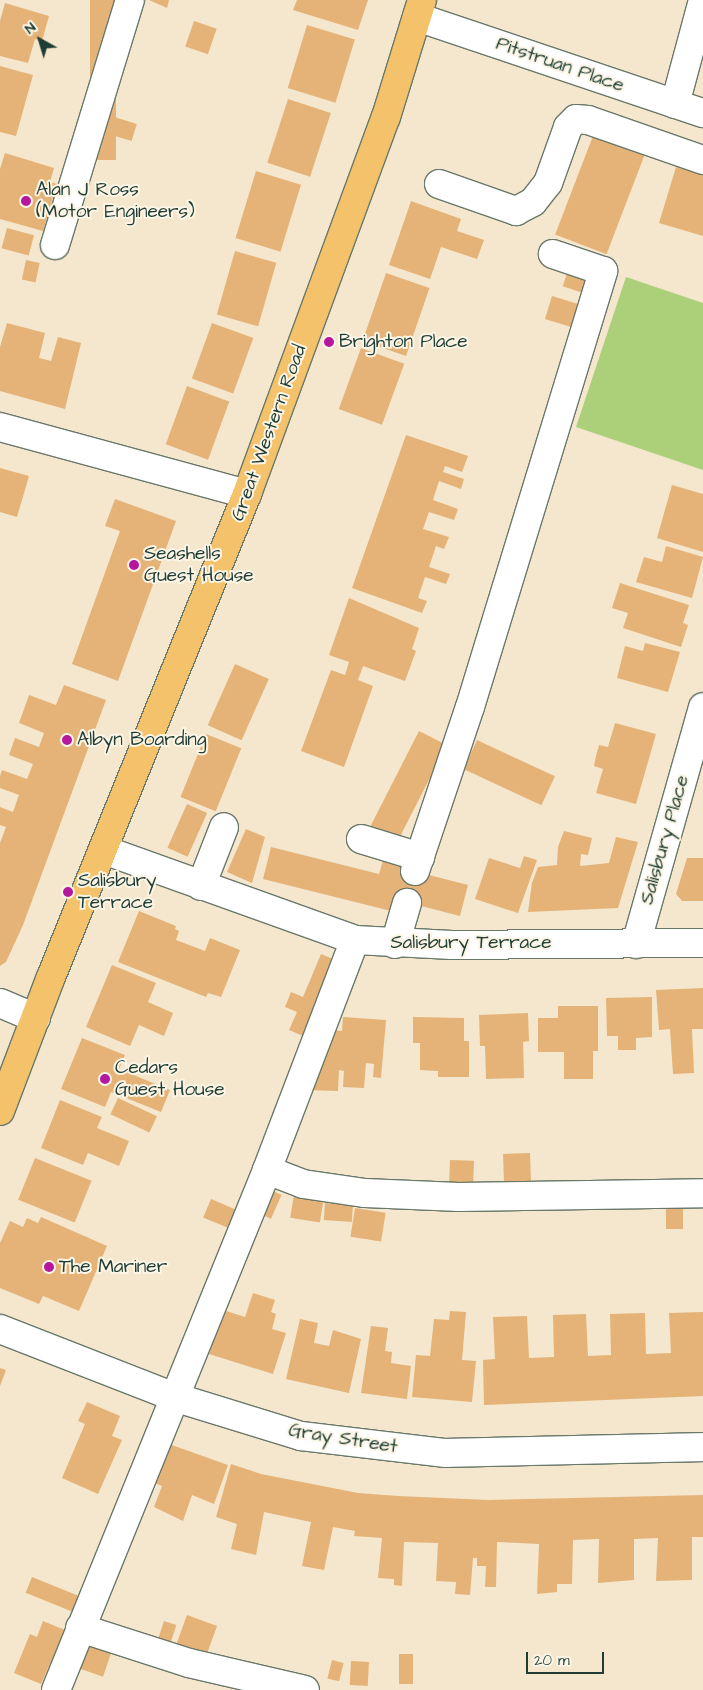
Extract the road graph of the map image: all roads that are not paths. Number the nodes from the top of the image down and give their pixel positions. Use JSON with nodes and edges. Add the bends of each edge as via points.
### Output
{"nodes":[{"id":1,"x":130,"y":0,"type":"edge"},
{"id":2,"x":703,"y":0,"type":"edge"},
{"id":3,"x":419,"y":8,"type":"edge"},
{"id":4,"x":675,"y":104,"type":"junction"},
{"id":5,"x":703,"y":113,"type":"edge"},
{"id":6,"x":703,"y":160,"type":"edge"},
{"id":7,"x":439,"y":184,"type":"dead end"},
{"id":8,"x":55,"y":246,"type":"dead end"},
{"id":9,"x":553,"y":254,"type":"dead end"},
{"id":10,"x":0,"y":427,"type":"edge"},
{"id":11,"x":248,"y":494,"type":"junction"},
{"id":12,"x":703,"y":707,"type":"edge"},
{"id":13,"x":224,"y":826,"type":"dead end"},
{"id":14,"x":361,"y":839,"type":"dead end"},
{"id":15,"x":104,"y":850,"type":"junction"},
{"id":16,"x":201,"y":886,"type":"junction"},
{"id":17,"x":407,"y":903,"type":"dead end"},
{"id":18,"x":355,"y":940,"type":"junction"},
{"id":19,"x":703,"y":943,"type":"edge"},
{"id":20,"x":396,"y":944,"type":"junction"},
{"id":21,"x":636,"y":944,"type":"junction"},
{"id":22,"x":0,"y":1003,"type":"edge"},
{"id":23,"x":36,"y":1018,"type":"junction"},
{"id":24,"x":0,"y":1110,"type":"edge"},
{"id":25,"x":267,"y":1170,"type":"junction"},
{"id":26,"x":703,"y":1193,"type":"edge"},
{"id":27,"x":0,"y":1328,"type":"edge"},
{"id":28,"x":174,"y":1397,"type":"junction"},
{"id":29,"x":703,"y":1447,"type":"edge"},
{"id":30,"x":80,"y":1628,"type":"junction"},
{"id":31,"x":56,"y":1690,"type":"edge"},
{"id":32,"x":305,"y":1690,"type":"edge"}],
"edges":[{"from":1,"to":8,"type":"street"},
{"from":2,"to":4,"type":"street"},
{"from":3,"to":4,"type":"street","name":"Pitstruan Place"},
{"from":3,"to":11,"type":"main road","name":"Great Western Road","via":[[386,117]]},
{"from":4,"to":5,"type":"street","name":"Pitstruan Place"},
{"from":6,"to":7,"type":"street","via":[[588,120],[576,119],[568,127],[548,183],[534,202],[516,210]]},
{"from":9,"to":14,"type":"street","via":[[604,271],[470,707],[417,864]]},
{"from":10,"to":11,"type":"street"},
{"from":11,"to":15,"type":"main road","name":"Great Western Road"},
{"from":12,"to":21,"type":"street","name":"Salisbury Place"},
{"from":13,"to":16,"type":"street"},
{"from":15,"to":16,"type":"street","name":"Salisbury Terrace"},
{"from":15,"to":23,"type":"main road","name":"Great Western Road"},
{"from":16,"to":18,"type":"street","name":"Salisbury Terrace"},
{"from":17,"to":20,"type":"street"},
{"from":18,"to":20,"type":"street","name":"Salisbury Terrace"},
{"from":18,"to":25,"type":"street"},
{"from":19,"to":21,"type":"street","name":"Salisbury Terrace"},
{"from":20,"to":21,"type":"street","name":"Salisbury Terrace"},
{"from":22,"to":23,"type":"street"},
{"from":23,"to":24,"type":"main road","name":"Great Western Road"},
{"from":25,"to":26,"type":"street","via":[[303,1184],[365,1194],[459,1197]]},
{"from":25,"to":28,"type":"street"},
{"from":27,"to":28,"type":"street","name":"Gray Street"},
{"from":28,"to":29,"type":"street","name":"Gray Street","via":[[301,1436],[446,1453]]},
{"from":28,"to":30,"type":"street"},
{"from":30,"to":31,"type":"street"},
{"from":30,"to":32,"type":"street","via":[[189,1663]]}]}
